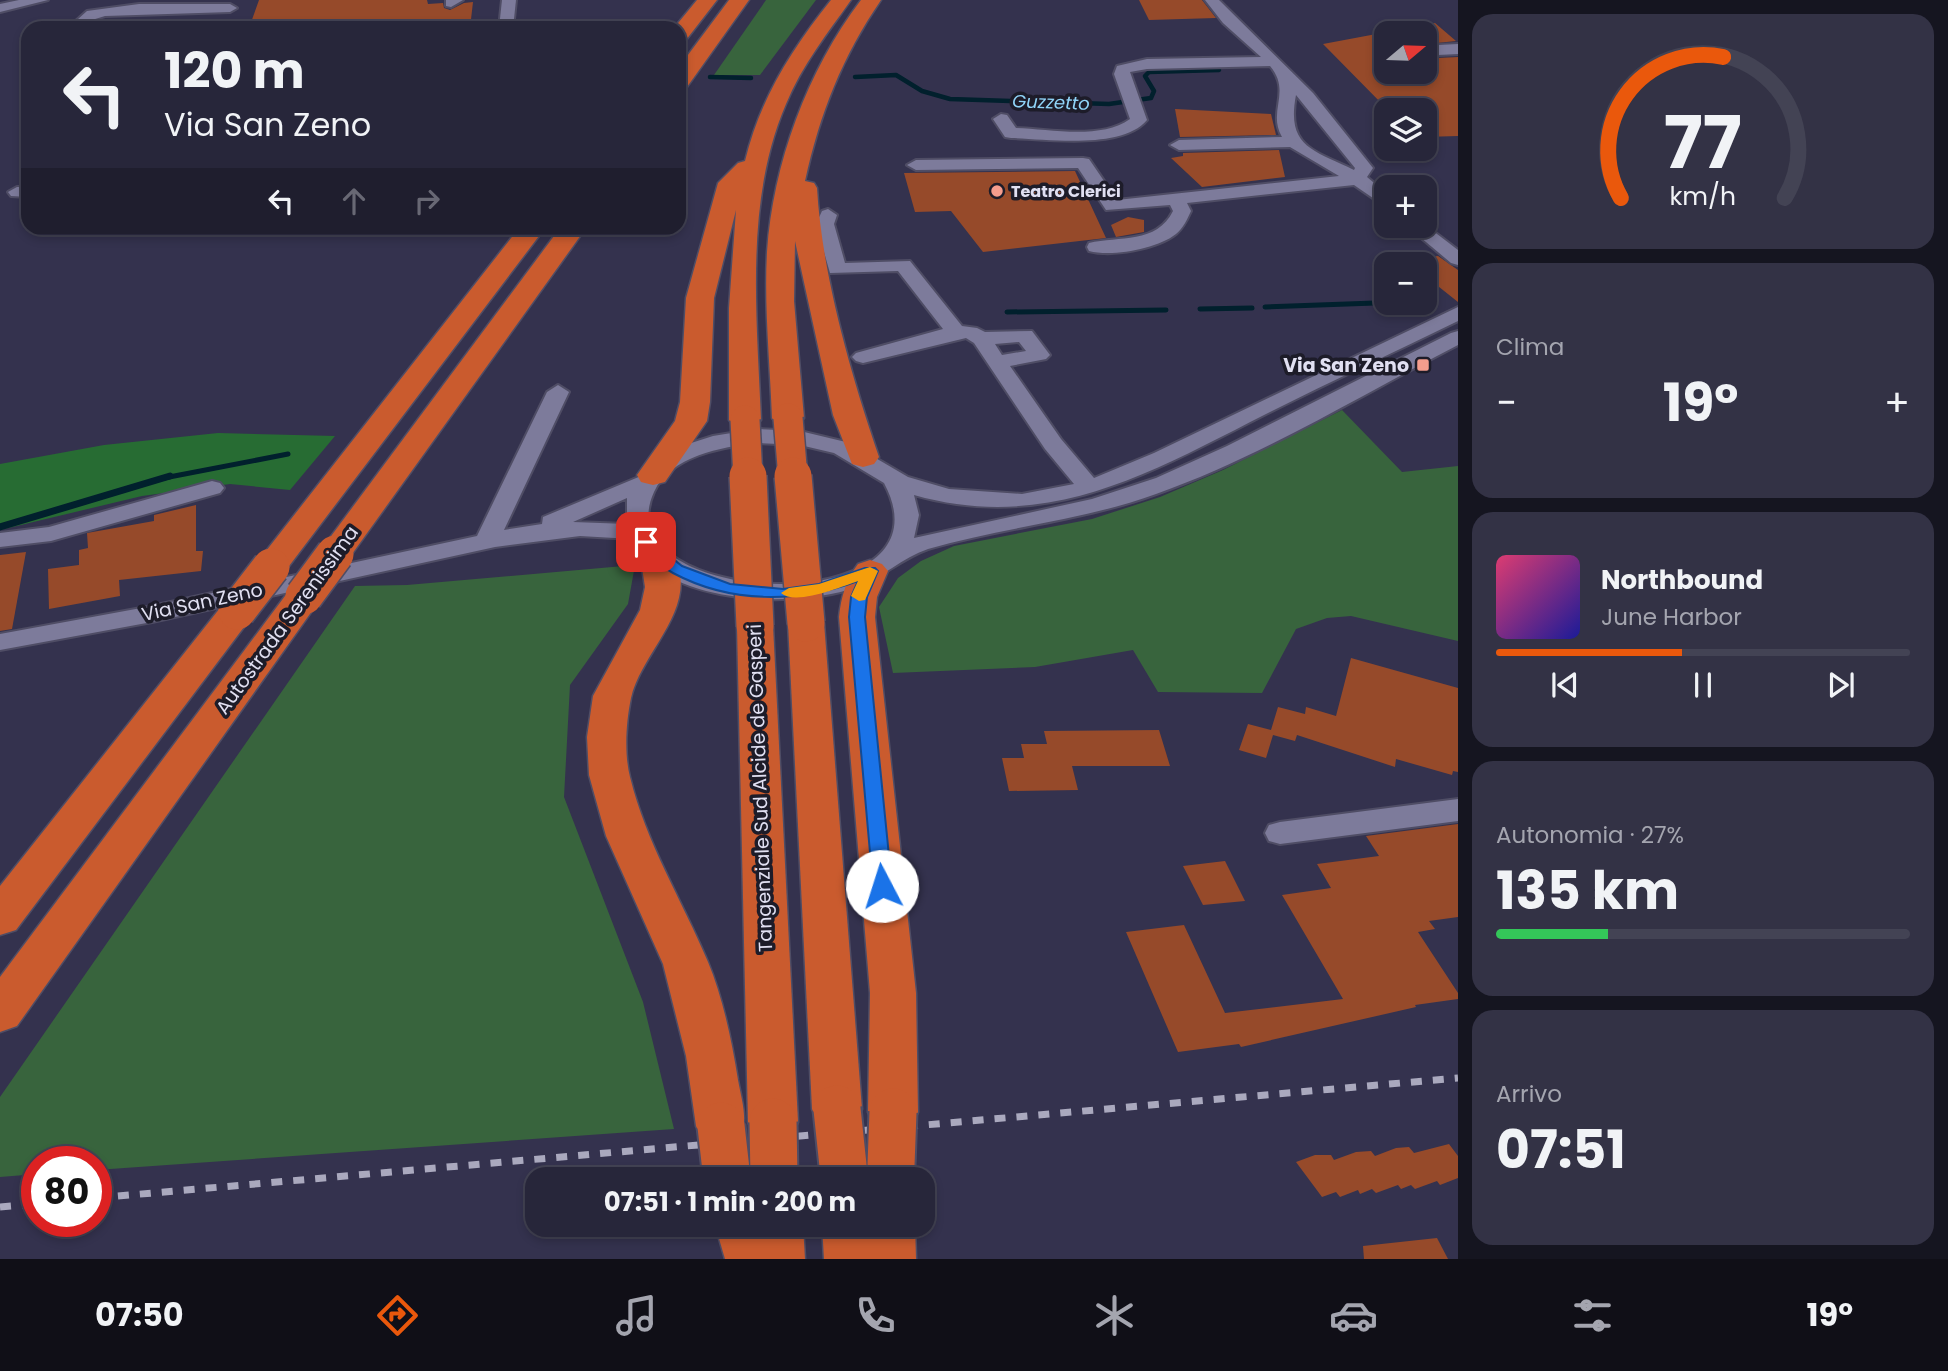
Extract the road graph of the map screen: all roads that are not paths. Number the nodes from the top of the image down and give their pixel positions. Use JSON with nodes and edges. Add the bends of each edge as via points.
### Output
{"nodes":[{"id":1,"x":41,"y":0,"type":"edge"},
{"id":2,"x":128,"y":0,"type":"edge"},
{"id":3,"x":509,"y":0,"type":"edge"},
{"id":4,"x":707,"y":0,"type":"edge"},
{"id":5,"x":739,"y":0,"type":"edge"},
{"id":6,"x":841,"y":0,"type":"edge"},
{"id":7,"x":871,"y":0,"type":"edge"},
{"id":8,"x":1212,"y":0,"type":"edge"},
{"id":9,"x":0,"y":8,"type":"edge"},
{"id":10,"x":230,"y":8,"type":"dead end"},
{"id":11,"x":114,"y":11,"type":"junction"},
{"id":12,"x":79,"y":21,"type":"edge"},
{"id":13,"x":507,"y":21,"type":"edge"},
{"id":14,"x":686,"y":27,"type":"edge"},
{"id":15,"x":1458,"y":49,"type":"edge"},
{"id":16,"x":1438,"y":50,"type":"dead end"},
{"id":17,"x":1274,"y":61,"type":"junction"},
{"id":18,"x":686,"y":72,"type":"edge"},
{"id":19,"x":1289,"y":80,"type":"junction"},
{"id":20,"x":1134,"y":104,"type":"joint"},
{"id":21,"x":1001,"y":119,"type":"dead end"},
{"id":22,"x":1295,"y":142,"type":"junction"},
{"id":23,"x":1179,"y":145,"type":"dead end"},
{"id":24,"x":799,"y":155,"type":"junction"},
{"id":25,"x":756,"y":161,"type":"junction"},
{"id":26,"x":916,"y":165,"type":"dead end"},
{"id":27,"x":1357,"y":179,"type":"junction"},
{"id":28,"x":1374,"y":192,"type":"edge"},
{"id":29,"x":1176,"y":198,"type":"junction"},
{"id":30,"x":828,"y":215,"type":"dead end"},
{"id":31,"x":527,"y":235,"type":"edge"},
{"id":32,"x":568,"y":235,"type":"edge"},
{"id":33,"x":1431,"y":238,"type":"edge"},
{"id":34,"x":1096,"y":247,"type":"dead end"},
{"id":35,"x":1458,"y":259,"type":"edge"},
{"id":36,"x":1458,"y":313,"type":"edge"},
{"id":37,"x":956,"y":332,"type":"junction"},
{"id":38,"x":1458,"y":337,"type":"edge"},
{"id":39,"x":981,"y":339,"type":"junction"},
{"id":40,"x":863,"y":357,"type":"dead end"},
{"id":41,"x":996,"y":362,"type":"junction"},
{"id":42,"x":558,"y":392,"type":"dead end"},
{"id":43,"x":863,"y":457,"type":"junction"},
{"id":44,"x":651,"y":478,"type":"junction"},
{"id":45,"x":893,"y":478,"type":"junction"},
{"id":46,"x":1089,"y":487,"type":"junction"},
{"id":47,"x":212,"y":488,"type":"dead end"},
{"id":48,"x":538,"y":529,"type":"junction"},
{"id":49,"x":0,"y":540,"type":"edge"},
{"id":50,"x":486,"y":542,"type":"junction"},
{"id":51,"x":649,"y":544,"type":"junction"},
{"id":52,"x":883,"y":562,"type":"junction"},
{"id":53,"x":0,"y":642,"type":"edge"},
{"id":54,"x":1458,"y":810,"type":"edge"},
{"id":55,"x":1280,"y":833,"type":"dead end"},
{"id":56,"x":0,"y":918,"type":"edge"},
{"id":57,"x":0,"y":1013,"type":"edge"},
{"id":58,"x":744,"y":1167,"type":"edge"},
{"id":59,"x":761,"y":1167,"type":"edge"},
{"id":60,"x":857,"y":1167,"type":"edge"},
{"id":61,"x":870,"y":1167,"type":"edge"},
{"id":62,"x":745,"y":1237,"type":"edge"},
{"id":63,"x":771,"y":1237,"type":"edge"},
{"id":64,"x":855,"y":1237,"type":"edge"},
{"id":65,"x":889,"y":1237,"type":"edge"},
{"id":66,"x":752,"y":1259,"type":"edge"},
{"id":67,"x":778,"y":1259,"type":"edge"},
{"id":68,"x":851,"y":1259,"type":"edge"},
{"id":69,"x":889,"y":1259,"type":"edge"}],
"edges":[{"from":1,"to":9,"type":"street"},
{"from":2,"to":11,"type":"street"},
{"from":3,"to":13,"type":"street"},
{"from":4,"to":14,"type":"highway"},
{"from":5,"to":18,"type":"highway"},
{"from":6,"to":25,"type":"highway","name":"Tangenziale Sud Alcide de Gasperi","via":[[788,77]]},
{"from":7,"to":24,"type":"highway","via":[[836,48]]},
{"from":8,"to":17,"type":"street","via":[[1234,29]]},
{"from":10,"to":11,"type":"street"},
{"from":11,"to":12,"type":"street"},
{"from":15,"to":16,"type":"street"},
{"from":17,"to":19,"type":"street"},
{"from":17,"to":20,"type":"street","via":[[1132,66],[1122,74]]},
{"from":19,"to":22,"type":"street","via":[[1284,120]]},
{"from":19,"to":27,"type":"street","via":[[1364,168]]},
{"from":20,"to":21,"type":"street","via":[[1139,120],[1110,134],[1011,133]]},
{"from":22,"to":23,"type":"street"},
{"from":22,"to":27,"type":"street"},
{"from":24,"to":43,"type":"highway","via":[[805,169],[807,237]]},
{"from":24,"to":60,"type":"highway","bridge":true,"via":[[782,229],[780,288],[837,1109]]},
{"from":25,"to":44,"type":"highway","via":[[730,183],[700,298],[691,421]]},
{"from":25,"to":59,"type":"highway","name":"Tangenziale Sud Alcide de Gasperi","bridge":true,"via":[[742,288],[773,1122]]},
{"from":26,"to":29,"type":"street","via":[[1083,163],[1112,206]]},
{"from":27,"to":28,"type":"street"},
{"from":27,"to":29,"type":"street"},
{"from":29,"to":34,"type":"street","via":[[1182,211],[1179,222],[1168,230],[1138,243]]},
{"from":30,"to":37,"type":"street","via":[[825,223],[837,269],[903,265]]},
{"from":31,"to":56,"type":"highway","bridge":true},
{"from":32,"to":57,"type":"highway","name":"Autostrada Serenissima","bridge":true},
{"from":33,"to":35,"type":"street"},
{"from":36,"to":46,"type":"street","name":"Via San Zeno","via":[[1202,438]]},
{"from":37,"to":39,"type":"street","via":[[970,332]]},
{"from":37,"to":40,"type":"street"},
{"from":38,"to":52,"type":"street","name":"Via San Zeno","via":[[1229,455],[1149,490],[1088,509],[942,537]]},
{"from":39,"to":41,"type":"street"},
{"from":39,"to":41,"type":"street","via":[[1025,335],[1039,355]]},
{"from":41,"to":46,"type":"street"},
{"from":42,"to":50,"type":"street"},
{"from":43,"to":44,"type":"street","name":"Via San Zeno","via":[[800,438],[749,437],[693,450]]},
{"from":43,"to":45,"type":"street","name":"Via San Zeno"},
{"from":44,"to":48,"type":"street","name":"Via San Zeno"},
{"from":44,"to":51,"type":"street","via":[[639,496],[636,513]]},
{"from":45,"to":46,"type":"street","name":"Via San Zeno","via":[[980,501],[1024,500]]},
{"from":45,"to":52,"type":"street","via":[[907,503],[908,525]]},
{"from":47,"to":49,"type":"street","via":[[51,534]]},
{"from":48,"to":50,"type":"street","name":"Via San Zeno"},
{"from":48,"to":51,"type":"street","name":"Via San Zeno","via":[[606,527]]},
{"from":50,"to":53,"type":"street","name":"Via San Zeno"},
{"from":51,"to":52,"type":"street","name":"Via San Zeno","via":[[677,569],[728,589],[783,593],[821,589]]},
{"from":51,"to":58,"type":"highway","bridge":true,"via":[[663,587],[658,610],[612,696],[609,775],[627,836],[686,964],[710,1056],[721,1126]]},
{"from":52,"to":61,"type":"highway","bridge":true,"via":[[859,597],[857,617],[892,993],[892,1112]]},
{"from":54,"to":55,"type":"street"},
{"from":62,"to":66,"type":"highway"},
{"from":63,"to":67,"type":"highway","name":"Tangenziale Sud Alcide de Gasperi"},
{"from":64,"to":68,"type":"highway"},
{"from":65,"to":69,"type":"highway"}]}
